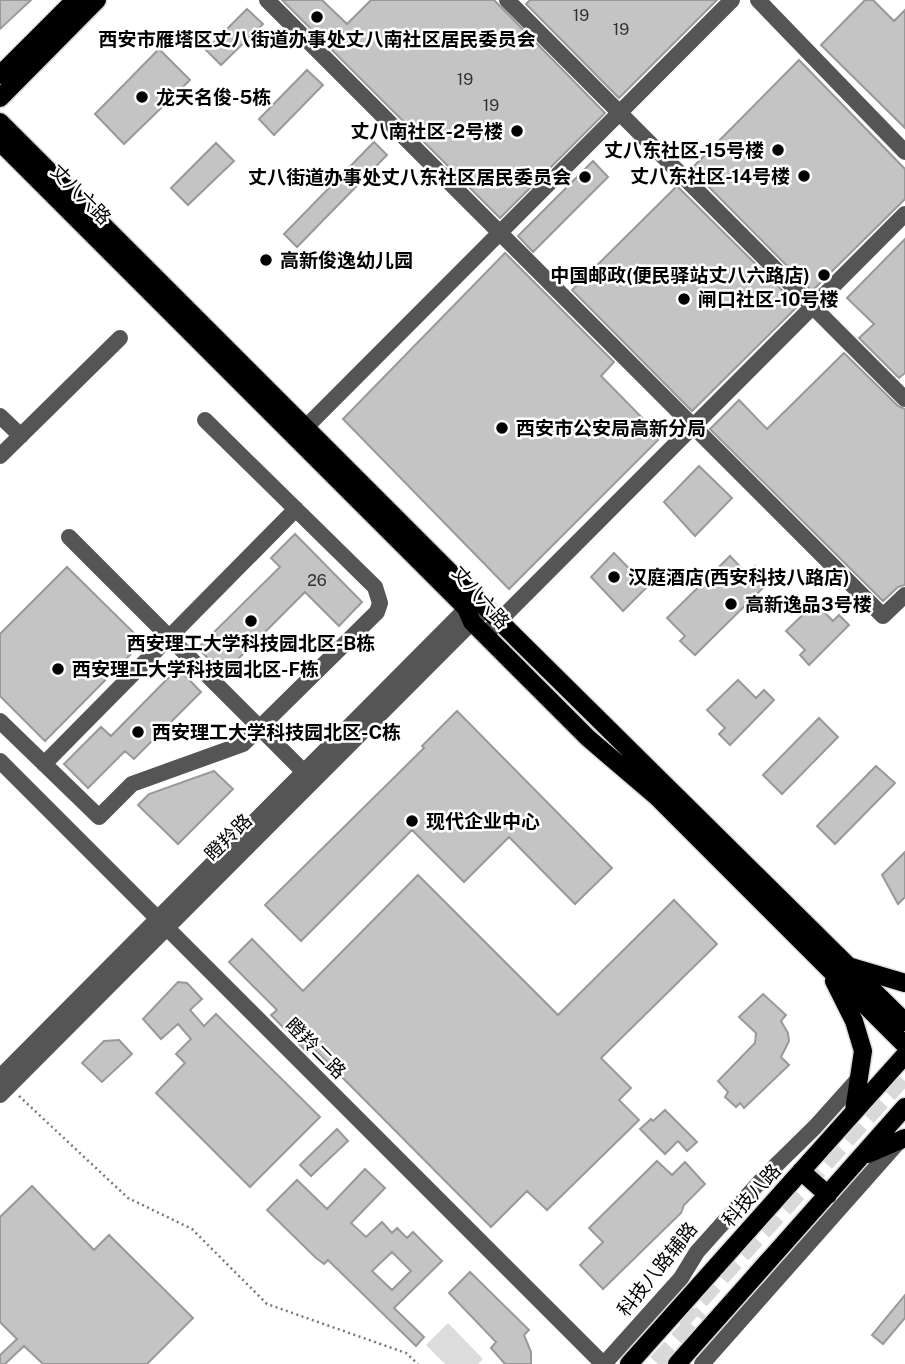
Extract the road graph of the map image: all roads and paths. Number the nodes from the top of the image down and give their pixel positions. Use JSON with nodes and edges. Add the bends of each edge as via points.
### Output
{"nodes":[{"id":1,"x":75,"y":0,"type":"edge"},
{"id":2,"x":97,"y":0,"type":"edge"},
{"id":3,"x":267,"y":0,"type":"edge"},
{"id":4,"x":507,"y":0,"type":"edge"},
{"id":5,"x":732,"y":0,"type":"edge"},
{"id":6,"x":758,"y":0,"type":"edge"},
{"id":7,"x":0,"y":75,"type":"edge"},
{"id":8,"x":0,"y":97,"type":"edge"},
{"id":9,"x":620,"y":112,"type":"junction"},
{"id":10,"x":0,"y":122,"type":"edge"},
{"id":11,"x":0,"y":142,"type":"edge"},
{"id":12,"x":905,"y":152,"type":"edge"},
{"id":13,"x":905,"y":214,"type":"edge"},
{"id":14,"x":501,"y":233,"type":"junction"},
{"id":15,"x":812,"y":307,"type":"junction"},
{"id":16,"x":120,"y":338,"type":"dead end"},
{"id":17,"x":905,"y":399,"type":"edge"},
{"id":18,"x":0,"y":416,"type":"edge"},
{"id":19,"x":205,"y":421,"type":"dead end"},
{"id":20,"x":693,"y":426,"type":"junction"},
{"id":21,"x":306,"y":427,"type":"junction"},
{"id":22,"x":20,"y":436,"type":"junction"},
{"id":23,"x":0,"y":456,"type":"edge"},
{"id":24,"x":296,"y":509,"type":"junction"},
{"id":25,"x":69,"y":537,"type":"dead end"},
{"id":26,"x":905,"y":594,"type":"edge"},
{"id":27,"x":475,"y":609,"type":"junction"},
{"id":28,"x":499,"y":621,"type":"junction"},
{"id":29,"x":485,"y":635,"type":"junction"},
{"id":30,"x":169,"y":638,"type":"junction"},
{"id":31,"x":0,"y":721,"type":"edge"},
{"id":32,"x":261,"y":729,"type":"junction"},
{"id":33,"x":0,"y":761,"type":"edge"},
{"id":34,"x":44,"y":764,"type":"junction"},
{"id":35,"x":304,"y":772,"type":"junction"},
{"id":36,"x":162,"y":923,"type":"junction"},
{"id":37,"x":826,"y":965,"type":"junction"},
{"id":38,"x":847,"y":965,"type":"junction"},
{"id":39,"x":905,"y":983,"type":"edge"},
{"id":40,"x":905,"y":1023,"type":"edge"},
{"id":41,"x":905,"y":1045,"type":"edge"},
{"id":42,"x":905,"y":1055,"type":"edge"},
{"id":43,"x":859,"y":1078,"type":"junction"},
{"id":44,"x":3,"y":1086,"type":"edge"},
{"id":45,"x":905,"y":1107,"type":"edge"},
{"id":46,"x":854,"y":1112,"type":"junction"},
{"id":47,"x":904,"y":1138,"type":"edge"},
{"id":48,"x":862,"y":1157,"type":"junction"},
{"id":49,"x":801,"y":1171,"type":"junction"},
{"id":50,"x":828,"y":1195,"type":"junction"},
{"id":51,"x":418,"y":1364,"type":"edge"},
{"id":52,"x":603,"y":1364,"type":"edge"},
{"id":53,"x":629,"y":1364,"type":"edge"},
{"id":54,"x":677,"y":1364,"type":"edge"},
{"id":55,"x":702,"y":1364,"type":"edge"}],
"edges":[{"from":1,"to":7,"type":"main road"},
{"from":2,"to":8,"type":"main road"},
{"from":3,"to":14,"type":"street"},
{"from":4,"to":9,"type":"street"},
{"from":5,"to":9,"type":"street"},
{"from":6,"to":12,"type":"street"},
{"from":9,"to":14,"type":"street"},
{"from":9,"to":15,"type":"street"},
{"from":10,"to":21,"type":"main road","name":"丈八六路"},
{"from":11,"to":27,"type":"main road","name":"丈八六路"},
{"from":13,"to":15,"type":"street"},
{"from":14,"to":20,"type":"street"},
{"from":14,"to":21,"type":"street"},
{"from":15,"to":17,"type":"street"},
{"from":15,"to":20,"type":"street"},
{"from":16,"to":22,"type":"street"},
{"from":18,"to":22,"type":"street"},
{"from":19,"to":24,"type":"street"},
{"from":20,"to":26,"type":"street","via":[[883,617]]},
{"from":20,"to":28,"type":"street"},
{"from":21,"to":27,"type":"main road","name":"丈八六路"},
{"from":22,"to":23,"type":"street"},
{"from":24,"to":30,"type":"street"},
{"from":24,"to":32,"type":"street","via":[[375,587],[380,603],[377,612]]},
{"from":25,"to":30,"type":"street"},
{"from":27,"to":28,"type":"main road","name":"丈八六路"},
{"from":27,"to":29,"type":"main road","name":"丈八六路"},
{"from":27,"to":35,"type":"street","name":"瞪羚路"},
{"from":27,"to":36,"type":"street","name":"瞪羚路"},
{"from":28,"to":29,"type":"street"},
{"from":28,"to":38,"type":"main road","name":"丈八六路"},
{"from":29,"to":37,"type":"main road","name":"丈八六路"},
{"from":30,"to":32,"type":"street"},
{"from":30,"to":34,"type":"street"},
{"from":31,"to":34,"type":"street"},
{"from":32,"to":34,"type":"street","via":[[243,744],[132,785],[99,817]]},
{"from":32,"to":35,"type":"street"},
{"from":33,"to":36,"type":"street","name":"瞪羚二路"},
{"from":35,"to":36,"type":"street","name":"瞪羚路"},
{"from":36,"to":44,"type":"street","name":"瞪羚路"},
{"from":36,"to":52,"type":"street","name":"瞪羚二路"},
{"from":37,"to":41,"type":"main road","name":"丈八六路"},
{"from":37,"to":43,"type":"main road","via":[[855,1021],[863,1051]]},
{"from":38,"to":39,"type":"main road"},
{"from":38,"to":40,"type":"main road","name":"丈八六路"},
{"from":42,"to":46,"type":"main road","name":"科技八路"},
{"from":43,"to":46,"type":"main road"},
{"from":43,"to":52,"type":"street","name":"科技八路辅路","via":[[696,1252],[681,1278]]},
{"from":44,"to":51,"type":"path","via":[[128,1198],[192,1229],[267,1304],[406,1353]]},
{"from":45,"to":48,"type":"main road"},
{"from":46,"to":49,"type":"main road","name":"科技八路"},
{"from":47,"to":48,"type":"main road"},
{"from":47,"to":55,"type":"street"},
{"from":48,"to":50,"type":"main road"},
{"from":49,"to":50,"type":"main road"},
{"from":49,"to":53,"type":"main road","name":"科技八路"},
{"from":50,"to":54,"type":"main road"}]}
